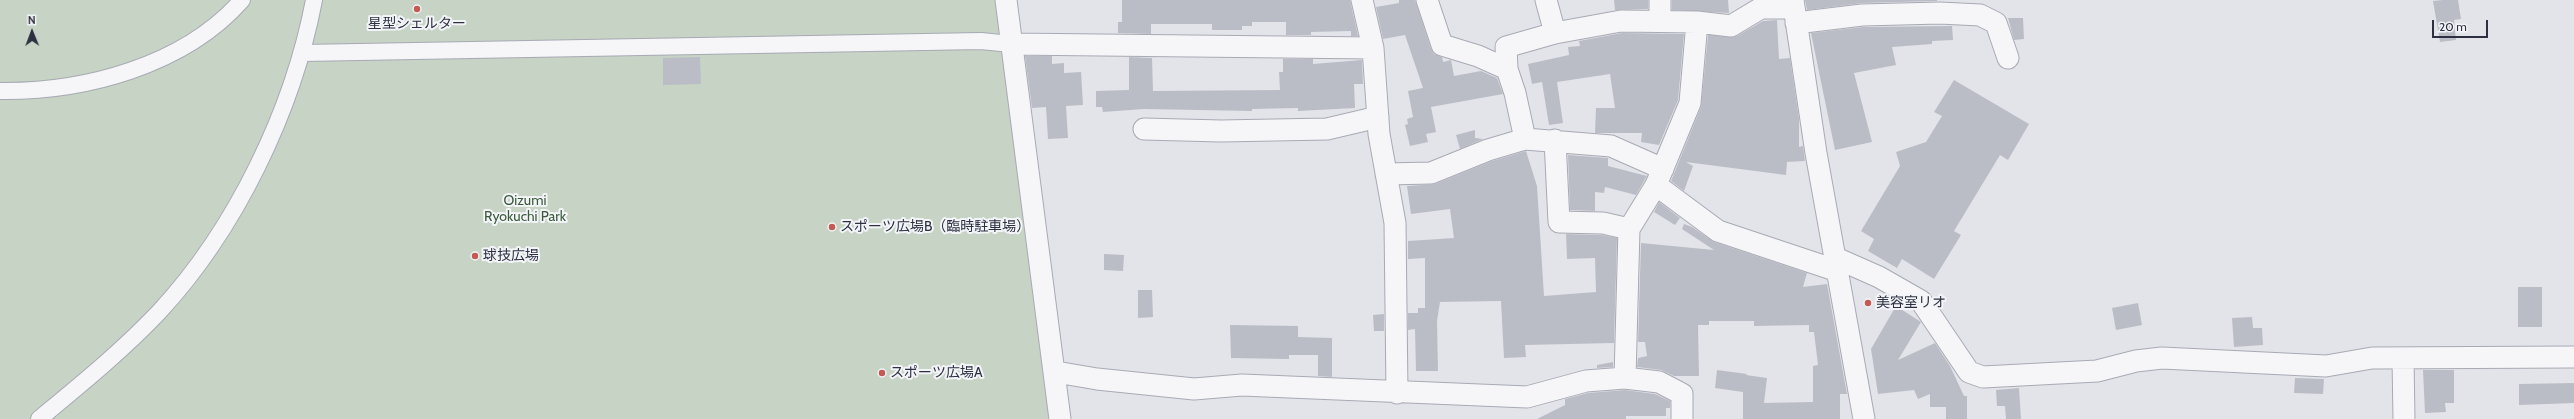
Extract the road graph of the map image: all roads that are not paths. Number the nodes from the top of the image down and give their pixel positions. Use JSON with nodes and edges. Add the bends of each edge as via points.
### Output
{"nodes":[{"id":1,"x":242,"y":0,"type":"edge"},
{"id":2,"x":314,"y":0,"type":"edge"},
{"id":3,"x":1006,"y":0,"type":"edge"},
{"id":4,"x":1362,"y":0,"type":"edge"},
{"id":5,"x":1427,"y":0,"type":"edge"},
{"id":6,"x":1546,"y":0,"type":"edge"},
{"id":7,"x":1660,"y":0,"type":"edge"},
{"id":8,"x":1794,"y":10,"type":"edge"},
{"id":9,"x":1660,"y":22,"type":"junction"},
{"id":10,"x":1697,"y":22,"type":"junction"},
{"id":11,"x":1555,"y":33,"type":"junction"},
{"id":12,"x":1011,"y":44,"type":"junction"},
{"id":13,"x":1373,"y":48,"type":"junction"},
{"id":14,"x":302,"y":53,"type":"junction"},
{"id":15,"x":2008,"y":58,"type":"dead end"},
{"id":16,"x":1507,"y":69,"type":"junction"},
{"id":17,"x":0,"y":91,"type":"edge"},
{"id":18,"x":1378,"y":117,"type":"junction"},
{"id":19,"x":1151,"y":125,"type":"dead end"},
{"id":20,"x":1525,"y":139,"type":"junction"},
{"id":21,"x":1555,"y":140,"type":"junction"},
{"id":22,"x":1386,"y":174,"type":"junction"},
{"id":23,"x":1660,"y":177,"type":"junction"},
{"id":24,"x":1629,"y":229,"type":"junction"},
{"id":25,"x":1837,"y":265,"type":"junction"},
{"id":26,"x":2574,"y":357,"type":"edge"},
{"id":27,"x":2403,"y":358,"type":"junction"},
{"id":28,"x":1056,"y":372,"type":"junction"},
{"id":29,"x":1625,"y":378,"type":"junction"},
{"id":30,"x":1397,"y":393,"type":"junction"},
{"id":31,"x":39,"y":419,"type":"edge"},
{"id":32,"x":1060,"y":419,"type":"edge"},
{"id":33,"x":1682,"y":419,"type":"edge"},
{"id":34,"x":1864,"y":419,"type":"edge"},
{"id":35,"x":2404,"y":419,"type":"edge"}],
"edges":[{"from":1,"to":17,"type":"street","via":[[220,20],[184,45],[132,70],[67,86]]},
{"from":2,"to":14,"type":"street"},
{"from":3,"to":12,"type":"street"},
{"from":4,"to":13,"type":"street"},
{"from":5,"to":16,"type":"street","via":[[1442,45],[1478,56]]},
{"from":6,"to":11,"type":"street"},
{"from":7,"to":9,"type":"street"},
{"from":8,"to":10,"type":"street","via":[[1761,8],[1731,26]]},
{"from":8,"to":15,"type":"street","via":[[1862,15],[1980,15],[1996,23]]},
{"from":8,"to":25,"type":"street","via":[[1816,153]]},
{"from":9,"to":10,"type":"street"},
{"from":9,"to":11,"type":"street","via":[[1621,21]]},
{"from":10,"to":23,"type":"street","via":[[1690,103]]},
{"from":11,"to":16,"type":"street","via":[[1506,47]]},
{"from":12,"to":13,"type":"street"},
{"from":12,"to":14,"type":"street","via":[[973,41]]},
{"from":12,"to":28,"type":"street"},
{"from":13,"to":18,"type":"street"},
{"from":14,"to":31,"type":"street","via":[[274,127],[243,193],[223,227],[160,311]]},
{"from":16,"to":20,"type":"street","via":[[1515,92]]},
{"from":18,"to":19,"type":"street","via":[[1327,129]]},
{"from":18,"to":22,"type":"street"},
{"from":20,"to":21,"type":"street"},
{"from":20,"to":22,"type":"street","via":[[1488,150],[1430,173]]},
{"from":21,"to":23,"type":"street","via":[[1611,146]]},
{"from":21,"to":24,"type":"street","via":[[1559,222],[1603,223]]},
{"from":22,"to":30,"type":"street","via":[[1395,223]]},
{"from":23,"to":24,"type":"street"},
{"from":23,"to":25,"type":"street","via":[[1718,231]]},
{"from":24,"to":29,"type":"street"},
{"from":25,"to":27,"type":"street","via":[[1879,277],[1921,301],[1969,372],[1983,377],[2097,371],[2136,361],[2162,358],[2326,366],[2372,358]]},
{"from":25,"to":34,"type":"street"},
{"from":26,"to":27,"type":"street"},
{"from":27,"to":35,"type":"street"},
{"from":28,"to":30,"type":"street","via":[[1194,389],[1242,385]]},
{"from":28,"to":32,"type":"street"},
{"from":29,"to":30,"type":"street","via":[[1586,381],[1526,397]]},
{"from":29,"to":33,"type":"street","via":[[1659,382],[1682,394]]}]}
